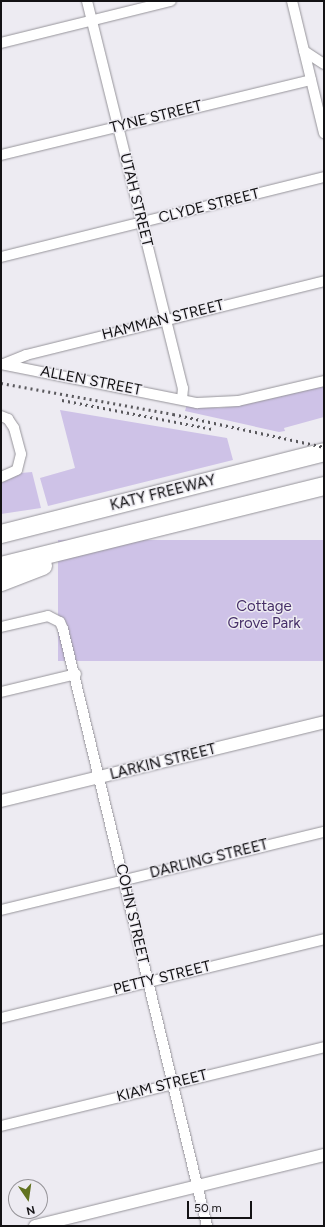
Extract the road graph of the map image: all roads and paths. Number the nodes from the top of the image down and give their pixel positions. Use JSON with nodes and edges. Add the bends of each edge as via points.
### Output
{"nodes":[{"id":1,"x":87,"y":1,"type":"edge"},
{"id":2,"x":171,"y":1,"type":"edge"},
{"id":3,"x":292,"y":1,"type":"edge"},
{"id":4,"x":92,"y":21,"type":"junction"},
{"id":5,"x":1,"y":43,"type":"edge"},
{"id":6,"x":304,"y":51,"type":"junction"},
{"id":7,"x":324,"y":64,"type":"edge"},
{"id":8,"x":311,"y":80,"type":"junction"},
{"id":9,"x":118,"y":126,"type":"junction"},
{"id":10,"x":324,"y":133,"type":"edge"},
{"id":11,"x":1,"y":155,"type":"edge"},
{"id":12,"x":324,"y":177,"type":"edge"},
{"id":13,"x":142,"y":223,"type":"junction"},
{"id":14,"x":1,"y":257,"type":"edge"},
{"id":15,"x":324,"y":281,"type":"edge"},
{"id":16,"x":166,"y":320,"type":"junction"},
{"id":17,"x":3,"y":364,"type":"edge"},
{"id":18,"x":324,"y":381,"type":"edge"},
{"id":19,"x":182,"y":399,"type":"junction"},
{"id":20,"x":5,"y":418,"type":"edge"},
{"id":21,"x":324,"y":452,"type":"edge"},
{"id":22,"x":4,"y":476,"type":"edge"},
{"id":23,"x":324,"y":486,"type":"edge"},
{"id":24,"x":63,"y":518,"type":"junction"},
{"id":25,"x":1,"y":524,"type":"edge"},
{"id":26,"x":1,"y":534,"type":"edge"},
{"id":27,"x":112,"y":539,"type":"junction"},
{"id":28,"x":1,"y":566,"type":"edge"},
{"id":29,"x":1,"y":582,"type":"edge"},
{"id":30,"x":1,"y":626,"type":"edge"},
{"id":31,"x":76,"y":674,"type":"junction"},
{"id":32,"x":1,"y":692,"type":"edge"},
{"id":33,"x":324,"y":722,"type":"edge"},
{"id":34,"x":100,"y":777,"type":"junction"},
{"id":35,"x":1,"y":801,"type":"edge"},
{"id":36,"x":324,"y":832,"type":"edge"},
{"id":37,"x":124,"y":880,"type":"junction"},
{"id":38,"x":1,"y":910,"type":"edge"},
{"id":39,"x":324,"y":939,"type":"edge"},
{"id":40,"x":148,"y":982,"type":"junction"},
{"id":41,"x":1,"y":1018,"type":"edge"},
{"id":42,"x":324,"y":1047,"type":"edge"},
{"id":43,"x":172,"y":1083,"type":"junction"},
{"id":44,"x":1,"y":1126,"type":"edge"},
{"id":45,"x":324,"y":1155,"type":"edge"},
{"id":46,"x":199,"y":1185,"type":"junction"},
{"id":47,"x":35,"y":1226,"type":"edge"},
{"id":48,"x":207,"y":1226,"type":"edge"}],
"edges":[{"from":1,"to":4,"type":"street","name":"UTAH STREET"},
{"from":2,"to":4,"type":"street"},
{"from":3,"to":6,"type":"street"},
{"from":4,"to":5,"type":"street"},
{"from":4,"to":9,"type":"street","name":"UTAH STREET"},
{"from":6,"to":7,"type":"street"},
{"from":6,"to":8,"type":"street"},
{"from":8,"to":9,"type":"street","name":"TYNE STREET"},
{"from":8,"to":10,"type":"street"},
{"from":9,"to":11,"type":"street","name":"TYNE STREET"},
{"from":9,"to":13,"type":"street","name":"UTAH STREET"},
{"from":12,"to":13,"type":"street","name":"CLYDE STREET"},
{"from":13,"to":14,"type":"street","name":"CLYDE STREET"},
{"from":13,"to":16,"type":"street","name":"UTAH STREET"},
{"from":15,"to":16,"type":"street","name":"HAMMAN STREET"},
{"from":16,"to":17,"type":"street","name":"HAMMAN STREET","via":[[26,355]]},
{"from":16,"to":19,"type":"street","name":"UTAH STREET","via":[[183,388]]},
{"from":17,"to":19,"type":"street","name":"ALLEN STREET"},
{"from":18,"to":19,"type":"street","name":"ALLEN STREET","via":[[219,404]]},
{"from":20,"to":22,"type":"street","via":[[14,428],[21,454],[20,466]]},
{"from":21,"to":24,"type":"highway","name":"KATY FREEWAY"},
{"from":23,"to":27,"type":"highway"},
{"from":24,"to":25,"type":"highway"},
{"from":24,"to":26,"type":"highway","name":"KATY FREEWAY"},
{"from":27,"to":28,"type":"highway"},
{"from":27,"to":29,"type":"highway"},
{"from":30,"to":31,"type":"street","name":"COHN STREET","via":[[42,616],[57,619],[63,629]]},
{"from":31,"to":32,"type":"street"},
{"from":31,"to":34,"type":"street","name":"COHN STREET"},
{"from":33,"to":34,"type":"street","name":"LARKIN STREET"},
{"from":34,"to":35,"type":"street","name":"LARKIN STREET"},
{"from":34,"to":37,"type":"street","name":"COHN STREET"},
{"from":36,"to":37,"type":"street","name":"DARLING STREET"},
{"from":37,"to":38,"type":"street","name":"DARLING STREET"},
{"from":37,"to":40,"type":"street","name":"COHN STREET"},
{"from":39,"to":40,"type":"street","name":"PETTY STREET"},
{"from":40,"to":41,"type":"street","name":"PETTY STREET"},
{"from":40,"to":43,"type":"street","name":"COHN STREET"},
{"from":42,"to":43,"type":"street","name":"KIAM STREET"},
{"from":43,"to":44,"type":"street","name":"KIAM STREET"},
{"from":43,"to":46,"type":"street","name":"COHN STREET"},
{"from":45,"to":46,"type":"street"},
{"from":46,"to":47,"type":"street"},
{"from":46,"to":48,"type":"street","name":"COHN STREET"}]}
